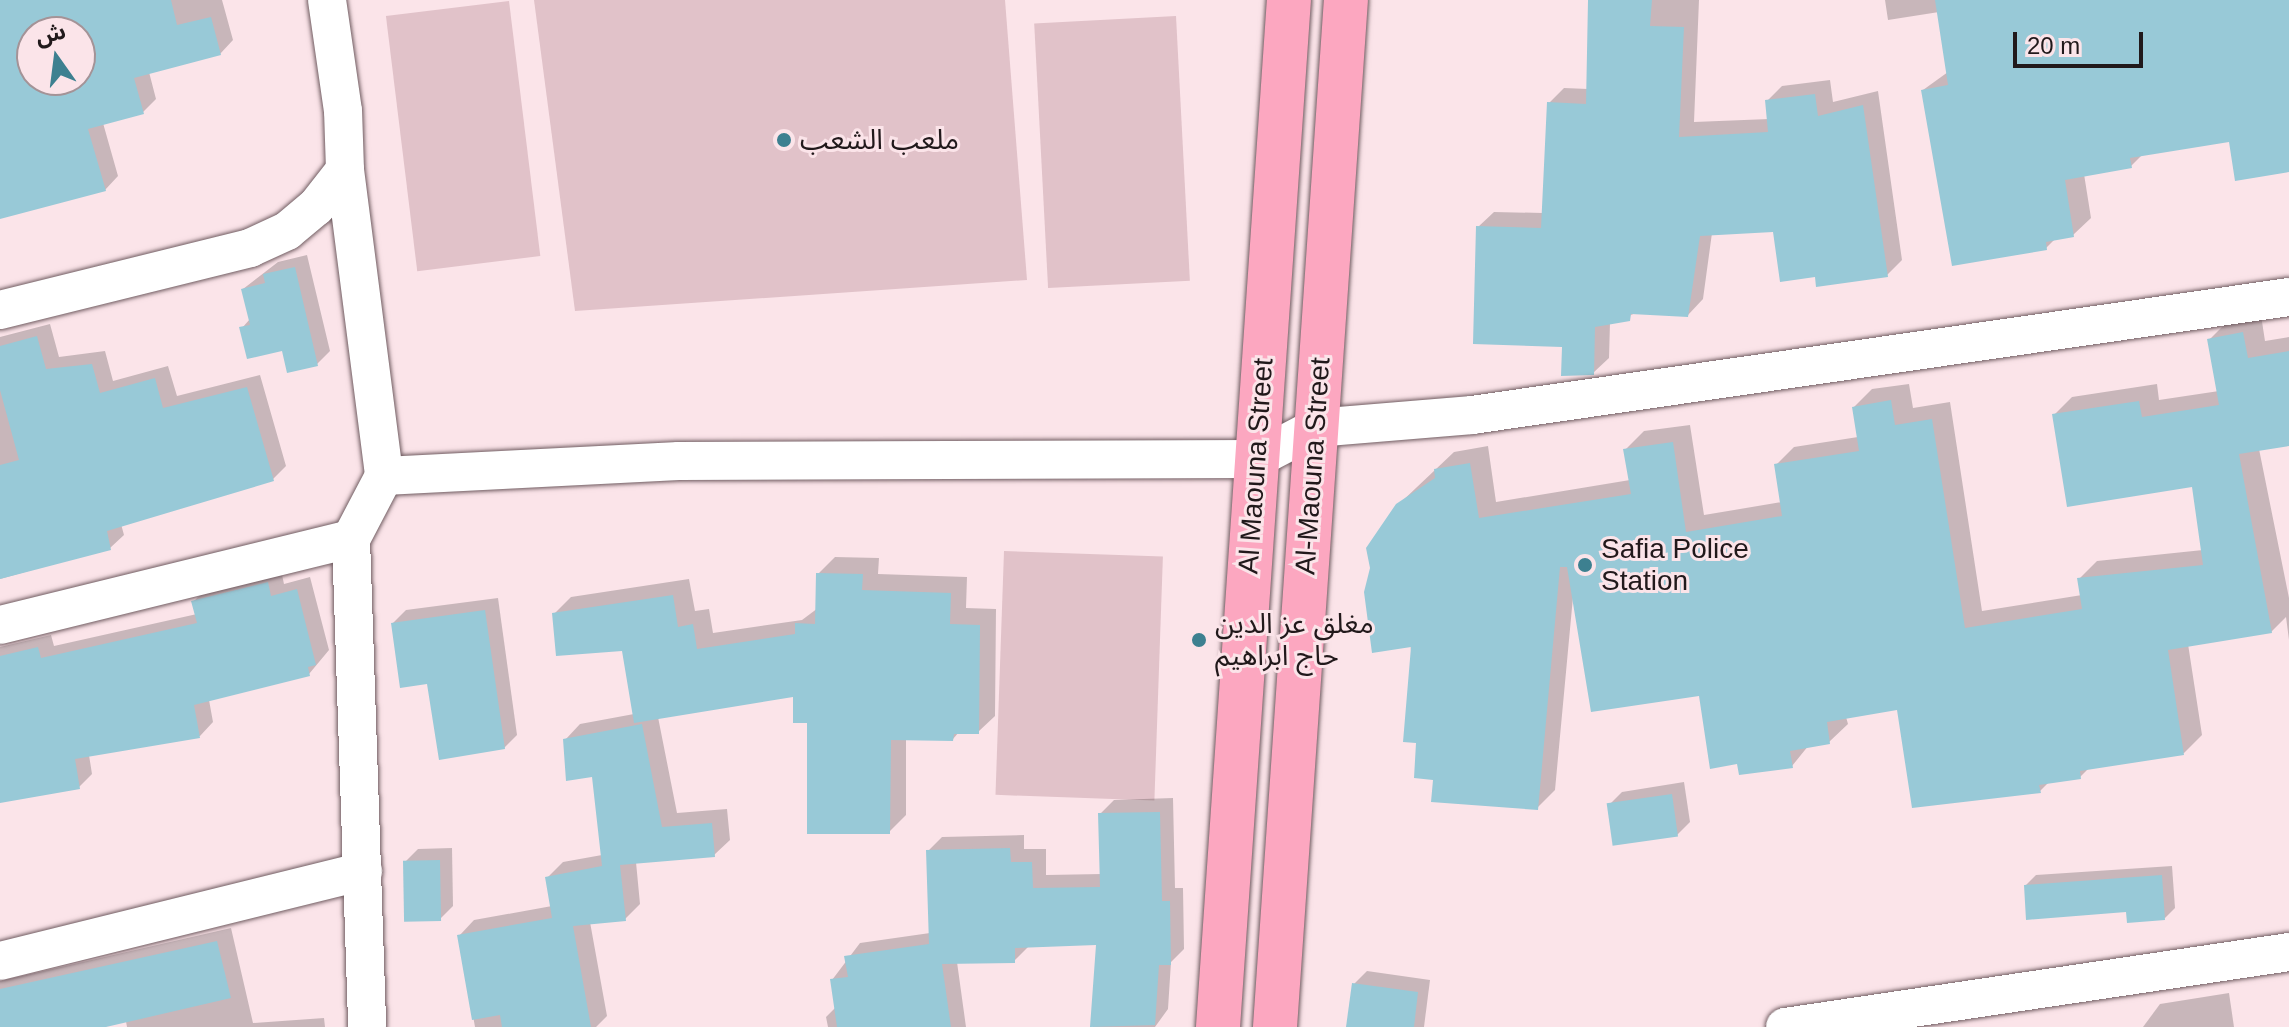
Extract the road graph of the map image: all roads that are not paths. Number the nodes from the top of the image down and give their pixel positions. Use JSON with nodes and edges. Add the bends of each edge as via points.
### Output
{"nodes":[{"id":1,"x":327,"y":0,"type":"edge"},
{"id":2,"x":1289,"y":0,"type":"edge"},
{"id":3,"x":1346,"y":0,"type":"edge"},
{"id":4,"x":345,"y":170,"type":"junction"},
{"id":5,"x":2289,"y":297,"type":"edge"},
{"id":6,"x":0,"y":310,"type":"edge"},
{"id":7,"x":1315,"y":428,"type":"junction"},
{"id":8,"x":1256,"y":459,"type":"junction"},
{"id":9,"x":384,"y":476,"type":"junction"},
{"id":10,"x":351,"y":539,"type":"junction"},
{"id":11,"x":0,"y":625,"type":"edge"},
{"id":12,"x":363,"y":871,"type":"junction"},
{"id":13,"x":2289,"y":952,"type":"edge"},
{"id":14,"x":0,"y":961,"type":"edge"},
{"id":15,"x":1908,"y":1017,"type":"edge"},
{"id":16,"x":367,"y":1027,"type":"edge"},
{"id":17,"x":1218,"y":1027,"type":"edge"},
{"id":18,"x":1275,"y":1027,"type":"edge"},
{"id":19,"x":1785,"y":1027,"type":"edge"}],
"edges":[{"from":1,"to":4,"type":"street","via":[[343,111]]},
{"from":2,"to":8,"type":"highway","name":"Al Maouna Street"},
{"from":3,"to":7,"type":"highway","name":"Al-Maouna Street"},
{"from":4,"to":6,"type":"street","via":[[316,207],[287,231],[250,248]]},
{"from":4,"to":9,"type":"street"},
{"from":5,"to":7,"type":"street","via":[[1472,415]]},
{"from":7,"to":8,"type":"street"},
{"from":7,"to":18,"type":"highway","name":"Al-Maouna Street"},
{"from":8,"to":9,"type":"street","via":[[679,461]]},
{"from":8,"to":17,"type":"highway","name":"Al Maouna Street"},
{"from":9,"to":10,"type":"street"},
{"from":10,"to":11,"type":"street"},
{"from":10,"to":12,"type":"street"},
{"from":12,"to":14,"type":"street"},
{"from":12,"to":16,"type":"street"},
{"from":13,"to":15,"type":"street"},
{"from":15,"to":19,"type":"street"}]}
